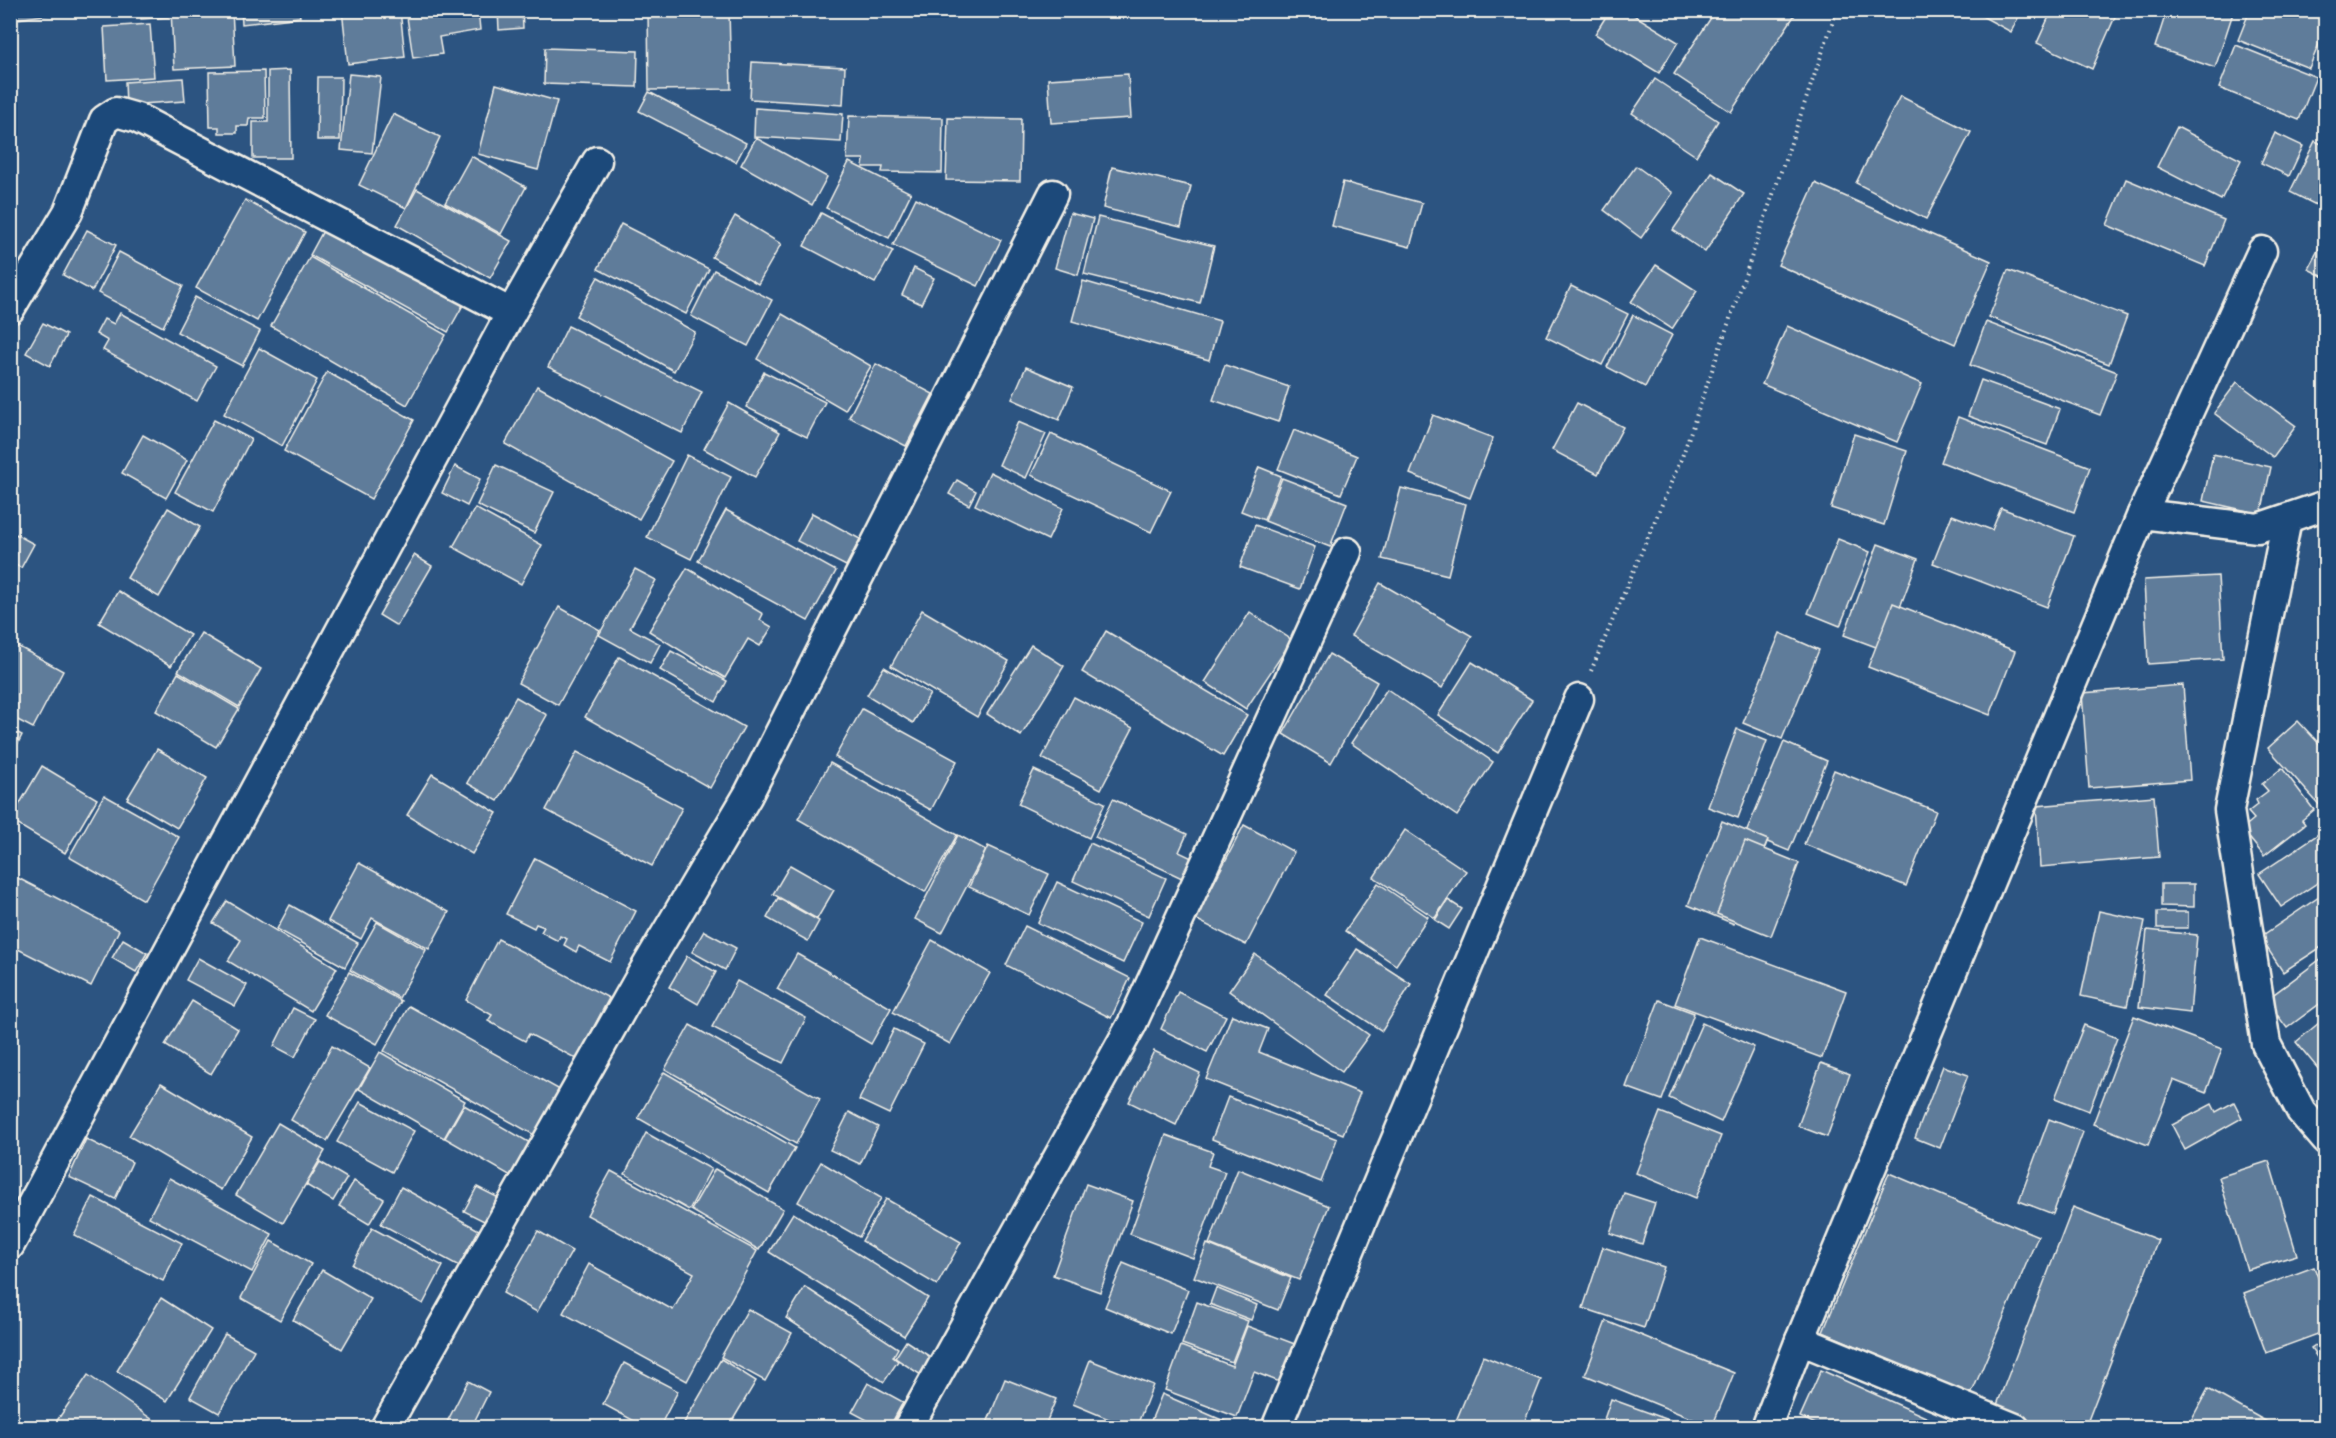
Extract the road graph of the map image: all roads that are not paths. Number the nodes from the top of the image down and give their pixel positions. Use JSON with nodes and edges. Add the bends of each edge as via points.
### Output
{"nodes":[{"id":1,"x":597,"y":161,"type":"dead end"},
{"id":2,"x":1053,"y":194,"type":"dead end"},
{"id":3,"x":2262,"y":251,"type":"dead end"},
{"id":4,"x":10,"y":309,"type":"edge"},
{"id":5,"x":511,"y":313,"type":"junction"},
{"id":6,"x":2325,"y":505,"type":"edge"},
{"id":7,"x":2142,"y":514,"type":"junction"},
{"id":8,"x":2287,"y":519,"type":"junction"},
{"id":9,"x":1347,"y":552,"type":"dead end"},
{"id":10,"x":1579,"y":699,"type":"road end"},
{"id":11,"x":2325,"y":1140,"type":"edge"},
{"id":12,"x":10,"y":1245,"type":"edge"},
{"id":13,"x":1800,"y":1340,"type":"junction"},
{"id":14,"x":385,"y":1428,"type":"edge"},
{"id":15,"x":908,"y":1428,"type":"edge"},
{"id":16,"x":1276,"y":1428,"type":"edge"},
{"id":17,"x":1766,"y":1428,"type":"edge"},
{"id":18,"x":2015,"y":1428,"type":"edge"}],
"edges":[{"from":1,"to":5,"type":"street"},
{"from":2,"to":14,"type":"street","via":[[748,795]]},
{"from":3,"to":7,"type":"street"},
{"from":4,"to":5,"type":"street","via":[[68,213],[104,120],[116,112],[137,118]]},
{"from":5,"to":12,"type":"street"},
{"from":6,"to":8,"type":"street"},
{"from":7,"to":8,"type":"street","via":[[2258,528]]},
{"from":7,"to":13,"type":"street"},
{"from":8,"to":11,"type":"street","via":[[2229,810],[2266,1044],[2301,1111]]},
{"from":9,"to":15,"type":"street","via":[[1132,1023]]},
{"from":10,"to":16,"type":"street"},
{"from":13,"to":17,"type":"street"},
{"from":13,"to":18,"type":"street"}]}
